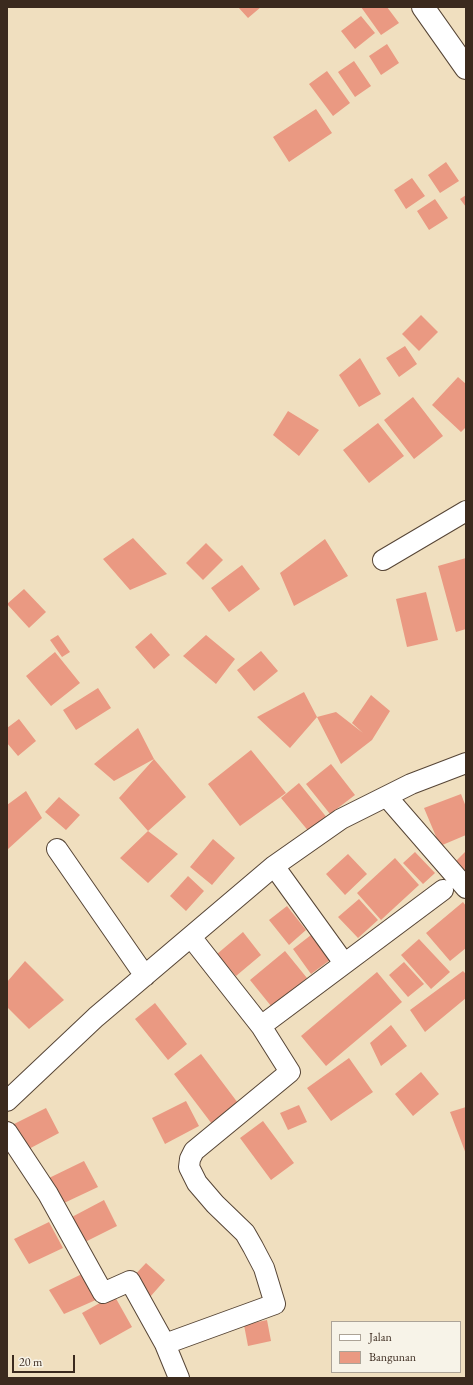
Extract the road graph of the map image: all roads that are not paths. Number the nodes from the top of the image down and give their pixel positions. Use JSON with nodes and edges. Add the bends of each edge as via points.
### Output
{"nodes":[{"id":1,"x":423,"y":7,"type":"edge"},
{"id":2,"x":466,"y":68,"type":"edge"},
{"id":3,"x":466,"y":511,"type":"edge"},
{"id":4,"x":383,"y":560,"type":"dead end"},
{"id":5,"x":466,"y":763,"type":"edge"},
{"id":6,"x":387,"y":797,"type":"junction"},
{"id":7,"x":57,"y":850,"type":"dead end"},
{"id":8,"x":274,"y":866,"type":"junction"},
{"id":9,"x":466,"y":888,"type":"edge"},
{"id":10,"x":443,"y":890,"type":"dead end"},
{"id":11,"x":191,"y":937,"type":"junction"},
{"id":12,"x":344,"y":963,"type":"junction"},
{"id":13,"x":145,"y":976,"type":"junction"},
{"id":14,"x":261,"y":1026,"type":"junction"},
{"id":15,"x":7,"y":1100,"type":"edge"},
{"id":16,"x":7,"y":1132,"type":"edge"},
{"id":17,"x":165,"y":1344,"type":"junction"},
{"id":18,"x":179,"y":1378,"type":"edge"}],
"edges":[{"from":1,"to":2,"type":"highway"},
{"from":3,"to":4,"type":"street"},
{"from":5,"to":6,"type":"street","via":[[412,784]]},
{"from":6,"to":8,"type":"street","via":[[341,819]]},
{"from":6,"to":9,"type":"street"},
{"from":7,"to":13,"type":"street"},
{"from":8,"to":11,"type":"street"},
{"from":8,"to":12,"type":"street"},
{"from":10,"to":12,"type":"street"},
{"from":11,"to":13,"type":"street"},
{"from":11,"to":14,"type":"street"},
{"from":12,"to":14,"type":"street"},
{"from":13,"to":15,"type":"street","via":[[96,1017]]},
{"from":14,"to":17,"type":"street","via":[[290,1072],[194,1151],[189,1167],[197,1183],[244,1232],[264,1268],[275,1304]]},
{"from":16,"to":17,"type":"street","via":[[48,1194],[103,1292],[130,1282]]},
{"from":17,"to":18,"type":"street"}]}
